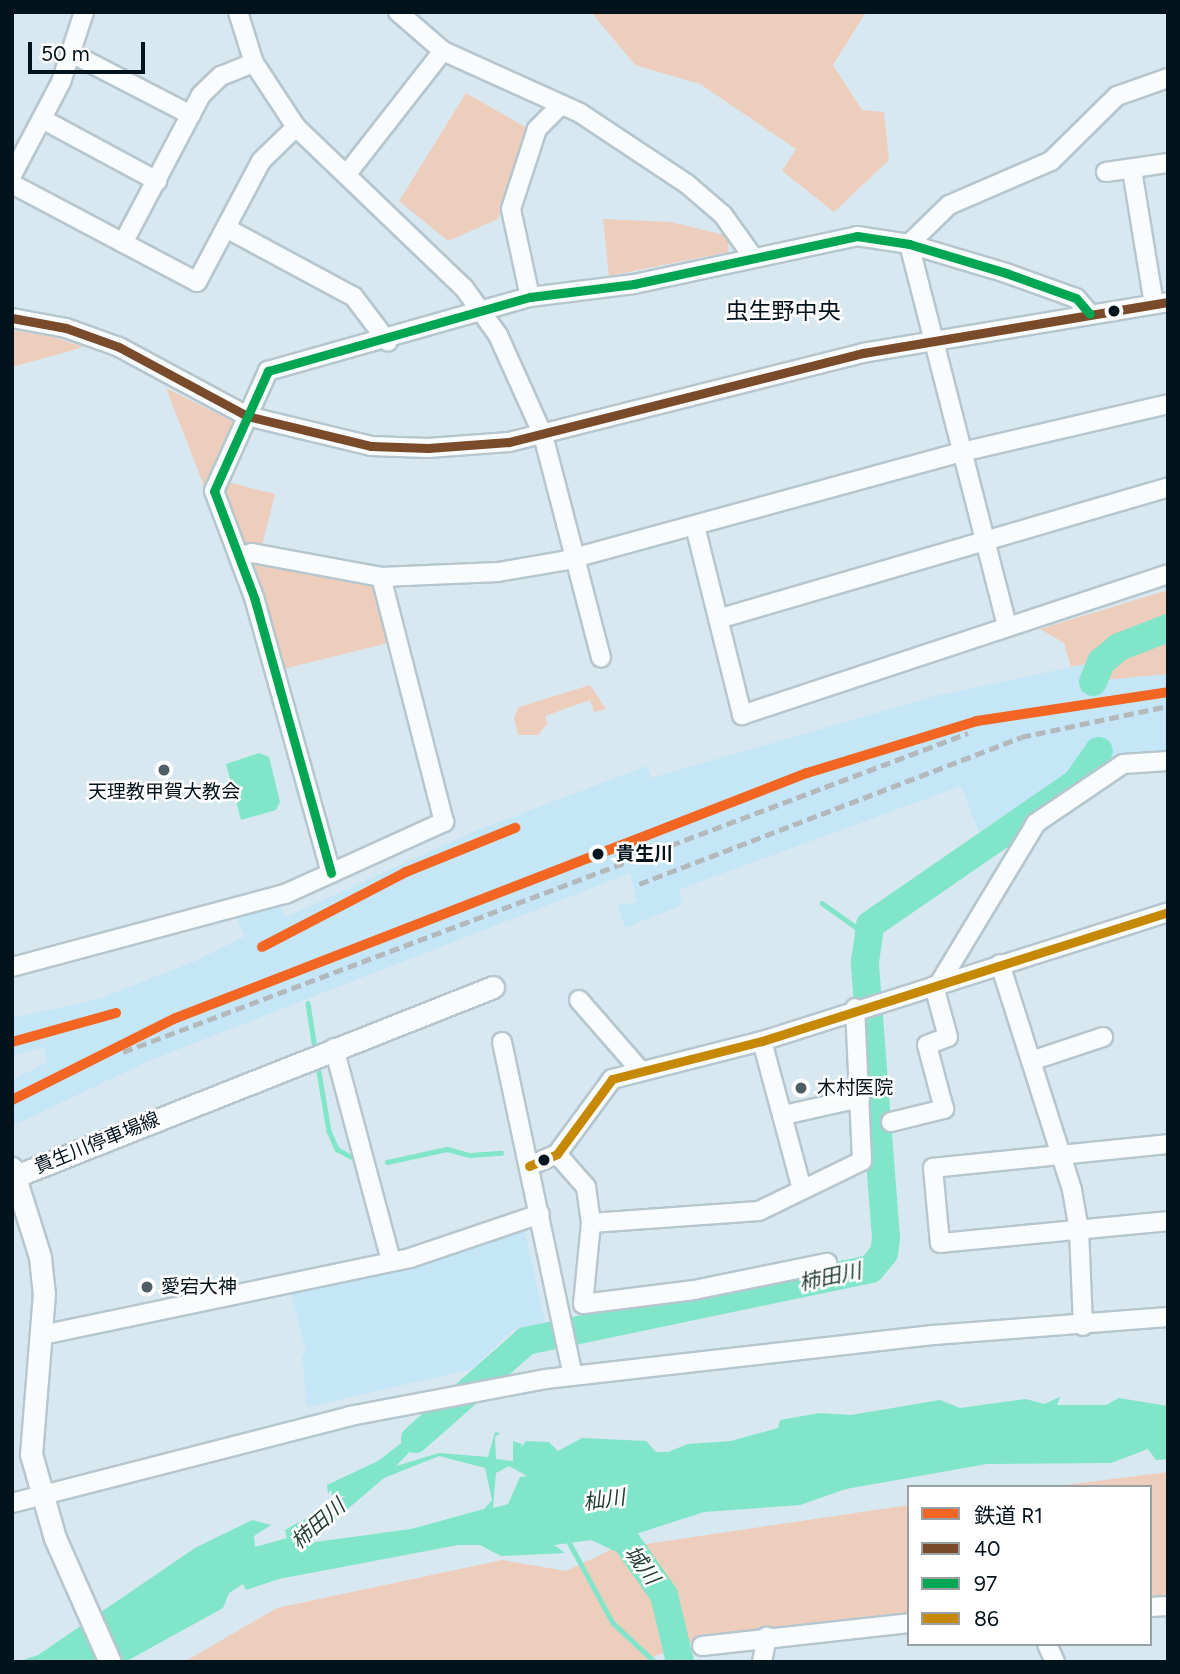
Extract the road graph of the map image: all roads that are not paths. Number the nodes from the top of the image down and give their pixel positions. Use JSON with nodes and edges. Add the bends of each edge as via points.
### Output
{"nodes":[{"id":1,"x":84,"y":12,"type":"edge"},
{"id":2,"x":238,"y":12,"type":"edge"},
{"id":3,"x":398,"y":12,"type":"edge"},
{"id":4,"x":443,"y":51,"type":"junction"},
{"id":5,"x":71,"y":53,"type":"junction"},
{"id":6,"x":254,"y":63,"type":"junction"},
{"id":7,"x":1168,"y":78,"type":"edge"},
{"id":8,"x":561,"y":106,"type":"junction"},
{"id":9,"x":191,"y":115,"type":"junction"},
{"id":10,"x":42,"y":119,"type":"junction"},
{"id":11,"x":296,"y":127,"type":"junction"},
{"id":12,"x":1168,"y":163,"type":"edge"},
{"id":13,"x":1132,"y":170,"type":"junction"},
{"id":14,"x":1106,"y":172,"type":"dead end"},
{"id":15,"x":12,"y":175,"type":"edge"},
{"id":16,"x":346,"y":175,"type":"junction"},
{"id":17,"x":157,"y":181,"type":"junction"},
{"id":18,"x":12,"y":184,"type":"edge"},
{"id":19,"x":226,"y":228,"type":"junction"},
{"id":20,"x":123,"y":243,"type":"junction"},
{"id":21,"x":909,"y":244,"type":"junction"},
{"id":22,"x":753,"y":257,"type":"junction"},
{"id":23,"x":530,"y":297,"type":"junction"},
{"id":24,"x":1161,"y":303,"type":"edge"},
{"id":25,"x":482,"y":310,"type":"junction"},
{"id":26,"x":1090,"y":314,"type":"junction"},
{"id":27,"x":12,"y":318,"type":"edge"},
{"id":28,"x":935,"y":341,"type":"junction"},
{"id":29,"x":388,"y":342,"type":"junction"},
{"id":30,"x":1168,"y":404,"type":"edge"},
{"id":31,"x":247,"y":416,"type":"junction"},
{"id":32,"x":543,"y":435,"type":"junction"},
{"id":33,"x":962,"y":452,"type":"junction"},
{"id":34,"x":1168,"y":487,"type":"edge"},
{"id":35,"x":695,"y":526,"type":"junction"},
{"id":36,"x":986,"y":540,"type":"junction"},
{"id":37,"x":239,"y":556,"type":"junction"},
{"id":38,"x":575,"y":558,"type":"junction"},
{"id":39,"x":1168,"y":574,"type":"edge"},
{"id":40,"x":382,"y":577,"type":"junction"},
{"id":41,"x":718,"y":619,"type":"junction"},
{"id":42,"x":1007,"y":625,"type":"junction"},
{"id":43,"x":601,"y":659,"type":"dead end"},
{"id":44,"x":1168,"y":761,"type":"edge"},
{"id":45,"x":331,"y":873,"type":"junction"},
{"id":46,"x":1168,"y":912,"type":"edge"},
{"id":47,"x":1000,"y":964,"type":"junction"},
{"id":48,"x":12,"y":967,"type":"edge"},
{"id":49,"x":936,"y":985,"type":"junction"},
{"id":50,"x":493,"y":986,"type":"dead end"},
{"id":51,"x":579,"y":1000,"type":"dead end"},
{"id":52,"x":865,"y":1005,"type":"junction"},
{"id":53,"x":1103,"y":1037,"type":"dead end"},
{"id":54,"x":762,"y":1041,"type":"junction"},
{"id":55,"x":502,"y":1042,"type":"dead end"},
{"id":56,"x":334,"y":1048,"type":"junction"},
{"id":57,"x":1031,"y":1061,"type":"junction"},
{"id":58,"x":641,"y":1071,"type":"junction"},
{"id":59,"x":860,"y":1098,"type":"junction"},
{"id":60,"x":783,"y":1115,"type":"junction"},
{"id":61,"x":891,"y":1122,"type":"dead end"},
{"id":62,"x":1168,"y":1144,"type":"edge"},
{"id":63,"x":1061,"y":1153,"type":"junction"},
{"id":64,"x":557,"y":1154,"type":"junction"},
{"id":65,"x":530,"y":1166,"type":"junction"},
{"id":66,"x":14,"y":1174,"type":"edge"},
{"id":67,"x":801,"y":1186,"type":"junction"},
{"id":68,"x":540,"y":1214,"type":"junction"},
{"id":69,"x":1168,"y":1221,"type":"edge"},
{"id":70,"x":591,"y":1223,"type":"junction"},
{"id":71,"x":1079,"y":1230,"type":"junction"},
{"id":72,"x":391,"y":1261,"type":"junction"},
{"id":73,"x":827,"y":1263,"type":"dead end"},
{"id":74,"x":1168,"y":1317,"type":"edge"},
{"id":75,"x":1083,"y":1325,"type":"junction"},
{"id":76,"x":41,"y":1335,"type":"junction"},
{"id":77,"x":573,"y":1376,"type":"junction"},
{"id":78,"x":44,"y":1500,"type":"junction"},
{"id":79,"x":12,"y":1503,"type":"edge"},
{"id":80,"x":907,"y":1623,"type":"edge"},
{"id":81,"x":767,"y":1636,"type":"junction"},
{"id":82,"x":702,"y":1646,"type":"dead end"},
{"id":83,"x":1048,"y":1646,"type":"edge"},
{"id":84,"x":110,"y":1662,"type":"edge"},
{"id":85,"x":762,"y":1662,"type":"edge"},
{"id":86,"x":1055,"y":1662,"type":"edge"}],
"edges":[{"from":1,"to":5,"type":"street"},
{"from":2,"to":6,"type":"street"},
{"from":3,"to":4,"type":"street"},
{"from":4,"to":8,"type":"street"},
{"from":4,"to":16,"type":"street"},
{"from":5,"to":9,"type":"street"},
{"from":5,"to":10,"type":"street"},
{"from":6,"to":9,"type":"street","via":[[210,85]]},
{"from":6,"to":11,"type":"street"},
{"from":7,"to":21,"type":"street","via":[[1116,96],[1051,162],[948,205]]},
{"from":8,"to":22,"type":"street","via":[[702,194]]},
{"from":8,"to":23,"type":"street","via":[[537,129],[511,209]]},
{"from":9,"to":17,"type":"street"},
{"from":10,"to":15,"type":"street"},
{"from":10,"to":17,"type":"street"},
{"from":11,"to":16,"type":"street"},
{"from":11,"to":19,"type":"street","via":[[261,161]]},
{"from":12,"to":13,"type":"street"},
{"from":13,"to":14,"type":"street"},
{"from":13,"to":24,"type":"street"},
{"from":16,"to":25,"type":"street"},
{"from":17,"to":20,"type":"street"},
{"from":18,"to":20,"type":"street"},
{"from":19,"to":20,"type":"street","via":[[197,282]]},
{"from":19,"to":29,"type":"street","via":[[354,297]]},
{"from":21,"to":22,"type":"street","via":[[857,236]]},
{"from":21,"to":26,"type":"street","via":[[1076,298]]},
{"from":21,"to":28,"type":"street"},
{"from":22,"to":23,"type":"street","via":[[634,284]]},
{"from":23,"to":25,"type":"street"},
{"from":24,"to":26,"type":"street"},
{"from":25,"to":29,"type":"street"},
{"from":25,"to":32,"type":"street"},
{"from":26,"to":28,"type":"street"},
{"from":27,"to":31,"type":"street","via":[[66,328],[119,346]]},
{"from":28,"to":32,"type":"street","via":[[799,368]]},
{"from":28,"to":33,"type":"street"},
{"from":29,"to":31,"type":"street","via":[[268,371]]},
{"from":30,"to":33,"type":"street"},
{"from":31,"to":32,"type":"street","via":[[371,446],[475,445]]},
{"from":31,"to":37,"type":"street","via":[[214,491]]},
{"from":32,"to":38,"type":"street"},
{"from":33,"to":35,"type":"street"},
{"from":33,"to":36,"type":"street"},
{"from":34,"to":36,"type":"street"},
{"from":35,"to":38,"type":"street"},
{"from":35,"to":41,"type":"street"},
{"from":36,"to":41,"type":"street"},
{"from":36,"to":42,"type":"street"},
{"from":37,"to":40,"type":"street","via":[[252,553]]},
{"from":37,"to":45,"type":"street"},
{"from":38,"to":40,"type":"street","via":[[464,576]]},
{"from":38,"to":43,"type":"street"},
{"from":39,"to":42,"type":"street"},
{"from":40,"to":45,"type":"street","via":[[444,822]]},
{"from":41,"to":42,"type":"street","via":[[742,715]]},
{"from":44,"to":49,"type":"street","via":[[1123,764],[1036,823]]},
{"from":45,"to":48,"type":"street","via":[[277,896]]},
{"from":46,"to":47,"type":"street"},
{"from":47,"to":49,"type":"street"},
{"from":47,"to":57,"type":"street"},
{"from":49,"to":52,"type":"street"},
{"from":49,"to":61,"type":"street","via":[[948,1037],[927,1045],[944,1109]]},
{"from":50,"to":56,"type":"main road","name":"貴生川停車場線"},
{"from":51,"to":58,"type":"street"},
{"from":52,"to":54,"type":"street"},
{"from":52,"to":59,"type":"street"},
{"from":53,"to":57,"type":"street"},
{"from":54,"to":58,"type":"street"},
{"from":54,"to":60,"type":"street"},
{"from":55,"to":65,"type":"street"},
{"from":56,"to":66,"type":"main road","name":"貴生川停車場線"},
{"from":56,"to":72,"type":"street"},
{"from":57,"to":63,"type":"street"},
{"from":58,"to":64,"type":"street","via":[[612,1079]]},
{"from":59,"to":60,"type":"street"},
{"from":59,"to":67,"type":"street","via":[[862,1161]]},
{"from":60,"to":67,"type":"street"},
{"from":62,"to":63,"type":"street"},
{"from":63,"to":71,"type":"street"},
{"from":63,"to":71,"type":"street","via":[[933,1168],[940,1243]]},
{"from":64,"to":65,"type":"street"},
{"from":64,"to":70,"type":"street","via":[[586,1187]]},
{"from":65,"to":68,"type":"street"},
{"from":66,"to":76,"type":"main road","name":"貴生川停車場線","via":[[40,1257]]},
{"from":67,"to":70,"type":"street","via":[[759,1211]]},
{"from":68,"to":72,"type":"street"},
{"from":68,"to":77,"type":"street"},
{"from":69,"to":71,"type":"street"},
{"from":70,"to":73,"type":"street","via":[[583,1304],[694,1290]]},
{"from":71,"to":75,"type":"street"},
{"from":72,"to":76,"type":"street"},
{"from":74,"to":75,"type":"street"},
{"from":75,"to":77,"type":"street","via":[[933,1335]]},
{"from":76,"to":78,"type":"main road","name":"貴生川停車場線","via":[[30,1454]]},
{"from":77,"to":78,"type":"street","via":[[415,1404]]},
{"from":78,"to":79,"type":"street"},
{"from":78,"to":84,"type":"main road","name":"貴生川停車場線"},
{"from":80,"to":81,"type":"street"},
{"from":81,"to":82,"type":"street"},
{"from":81,"to":85,"type":"street"},
{"from":83,"to":86,"type":"street"}]}
